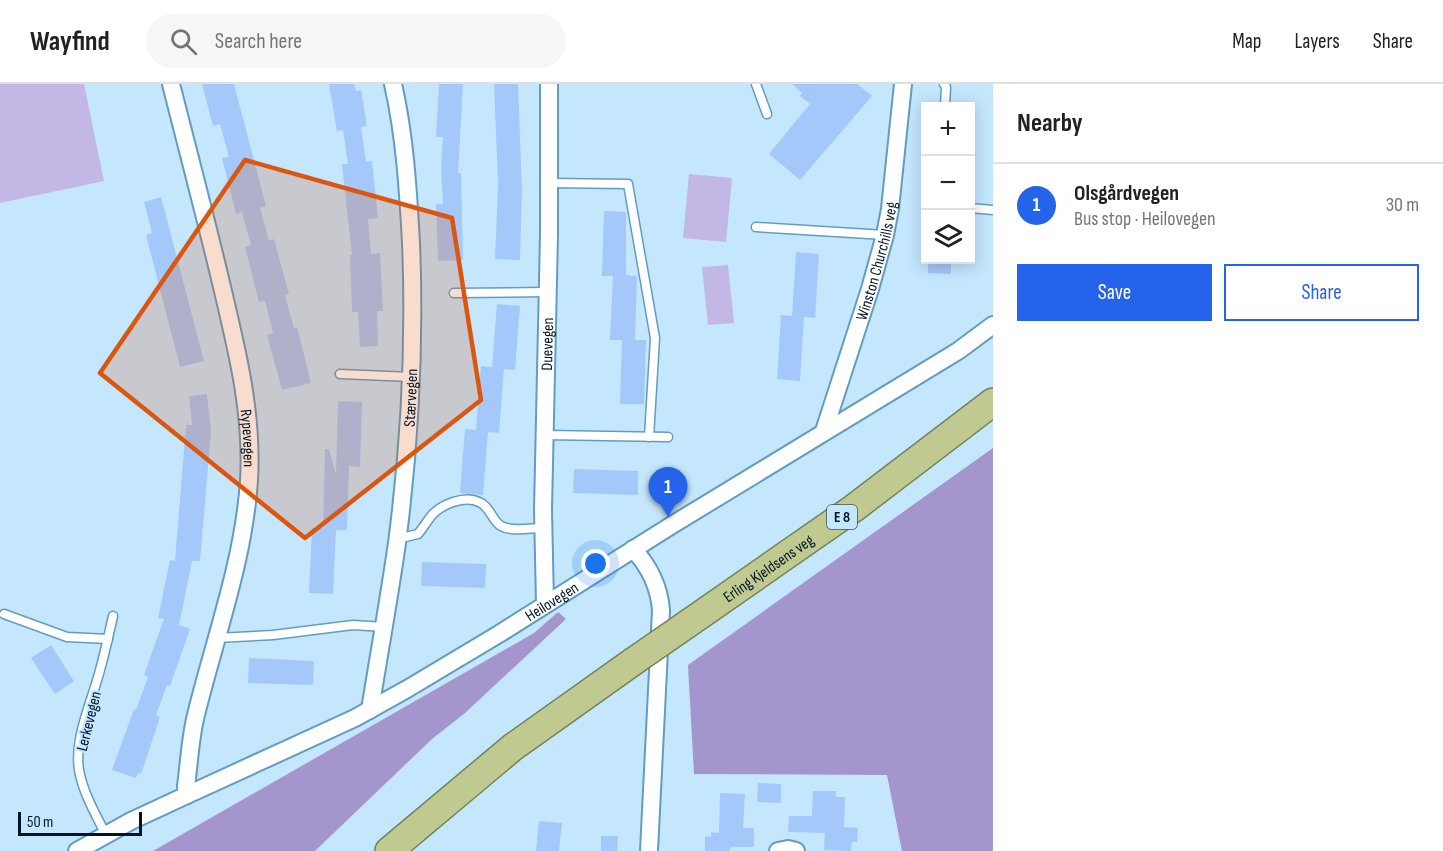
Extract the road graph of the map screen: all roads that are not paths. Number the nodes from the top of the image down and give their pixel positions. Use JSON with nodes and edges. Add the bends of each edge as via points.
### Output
{"nodes":[{"id":1,"x":171,"y":84,"type":"edge"},
{"id":2,"x":393,"y":84,"type":"edge"},
{"id":3,"x":549,"y":84,"type":"edge"},
{"id":4,"x":756,"y":84,"type":"edge"},
{"id":5,"x":903,"y":84,"type":"edge"},
{"id":6,"x":944,"y":84,"type":"edge"},
{"id":7,"x":945,"y":102,"type":"edge"},
{"id":8,"x":767,"y":114,"type":"dead end"},
{"id":9,"x":550,"y":183,"type":"junction"},
{"id":10,"x":975,"y":208,"type":"edge"},
{"id":11,"x":993,"y":210,"type":"edge"},
{"id":12,"x":756,"y":227,"type":"dead end"},
{"id":13,"x":885,"y":235,"type":"junction"},
{"id":14,"x":454,"y":292,"type":"dead end"},
{"id":15,"x":548,"y":292,"type":"junction"},
{"id":16,"x":993,"y":325,"type":"edge"},
{"id":17,"x":340,"y":375,"type":"dead end"},
{"id":18,"x":411,"y":377,"type":"junction"},
{"id":19,"x":993,"y":402,"type":"edge"},
{"id":20,"x":824,"y":431,"type":"junction"},
{"id":21,"x":544,"y":435,"type":"junction"},
{"id":22,"x":649,"y":437,"type":"junction"},
{"id":23,"x":668,"y":437,"type":"dead end"},
{"id":24,"x":543,"y":528,"type":"junction"},
{"id":25,"x":397,"y":539,"type":"junction"},
{"id":26,"x":633,"y":549,"type":"junction"},
{"id":27,"x":545,"y":604,"type":"junction"},
{"id":28,"x":3,"y":614,"type":"dead end"},
{"id":29,"x":113,"y":616,"type":"dead end"},
{"id":30,"x":384,"y":627,"type":"junction"},
{"id":31,"x":216,"y":638,"type":"junction"},
{"id":32,"x":108,"y":639,"type":"junction"},
{"id":33,"x":370,"y":710,"type":"junction"},
{"id":34,"x":187,"y":795,"type":"junction"},
{"id":35,"x":406,"y":842,"type":"edge"},
{"id":36,"x":97,"y":843,"type":"edge"},
{"id":37,"x":77,"y":851,"type":"edge"},
{"id":38,"x":389,"y":851,"type":"edge"},
{"id":39,"x":649,"y":851,"type":"edge"},
{"id":40,"x":778,"y":851,"type":"edge"},
{"id":41,"x":796,"y":851,"type":"edge"}],
"edges":[{"from":1,"to":31,"type":"street","name":"Rypevegen","via":[[230,321],[249,421],[246,507]]},
{"from":2,"to":18,"type":"street","name":"Stærvegen","via":[[409,196]]},
{"from":3,"to":9,"type":"street","name":"Duevegen"},
{"from":4,"to":8,"type":"lane"},
{"from":5,"to":13,"type":"street","name":"Winston Churchills veg"},
{"from":6,"to":7,"type":"lane"},
{"from":9,"to":15,"type":"street","name":"Duevegen"},
{"from":9,"to":22,"type":"lane","via":[[628,184],[655,338]]},
{"from":10,"to":11,"type":"lane"},
{"from":12,"to":13,"type":"lane"},
{"from":13,"to":20,"type":"street","name":"Winston Churchills veg"},
{"from":14,"to":15,"type":"lane"},
{"from":15,"to":21,"type":"street","name":"Duevegen"},
{"from":16,"to":20,"type":"street","name":"Heilovegen","via":[[958,351]]},
{"from":17,"to":18,"type":"lane"},
{"from":18,"to":25,"type":"street","name":"Stærvegen"},
{"from":19,"to":35,"type":"highway","name":"Erling Kjeldsens veg","number":"E 8","bridge":true,"via":[[854,508],[513,747],[446,802]]},
{"from":20,"to":26,"type":"street","name":"Heilovegen"},
{"from":21,"to":22,"type":"lane"},
{"from":21,"to":24,"type":"street","name":"Duevegen"},
{"from":22,"to":23,"type":"lane"},
{"from":24,"to":25,"type":"lane","via":[[499,525],[480,502],[466,499],[444,506],[418,534]]},
{"from":24,"to":27,"type":"street","name":"Duevegen"},
{"from":25,"to":30,"type":"street","name":"Stærvegen"},
{"from":26,"to":27,"type":"street","name":"Heilovegen"},
{"from":26,"to":39,"type":"street","via":[[656,583],[661,610]]},
{"from":27,"to":33,"type":"street","name":"Heilovegen"},
{"from":28,"to":32,"type":"lane","via":[[67,637]]},
{"from":29,"to":32,"type":"lane","name":"Lerkevegen"},
{"from":30,"to":31,"type":"lane","via":[[353,625]]},
{"from":30,"to":33,"type":"street","name":"Stærvegen"},
{"from":31,"to":34,"type":"street","name":"Rypevegen","via":[[195,721]]},
{"from":32,"to":36,"type":"lane","name":"Lerkevegen","via":[[78,759]]},
{"from":33,"to":34,"type":"street","name":"Heilovegen"},
{"from":34,"to":36,"type":"street","name":"Heilovegen"},
{"from":35,"to":38,"type":"highway","number":"E 8"},
{"from":36,"to":37,"type":"street","name":"Heilovegen"},
{"from":40,"to":41,"type":"street"}]}
